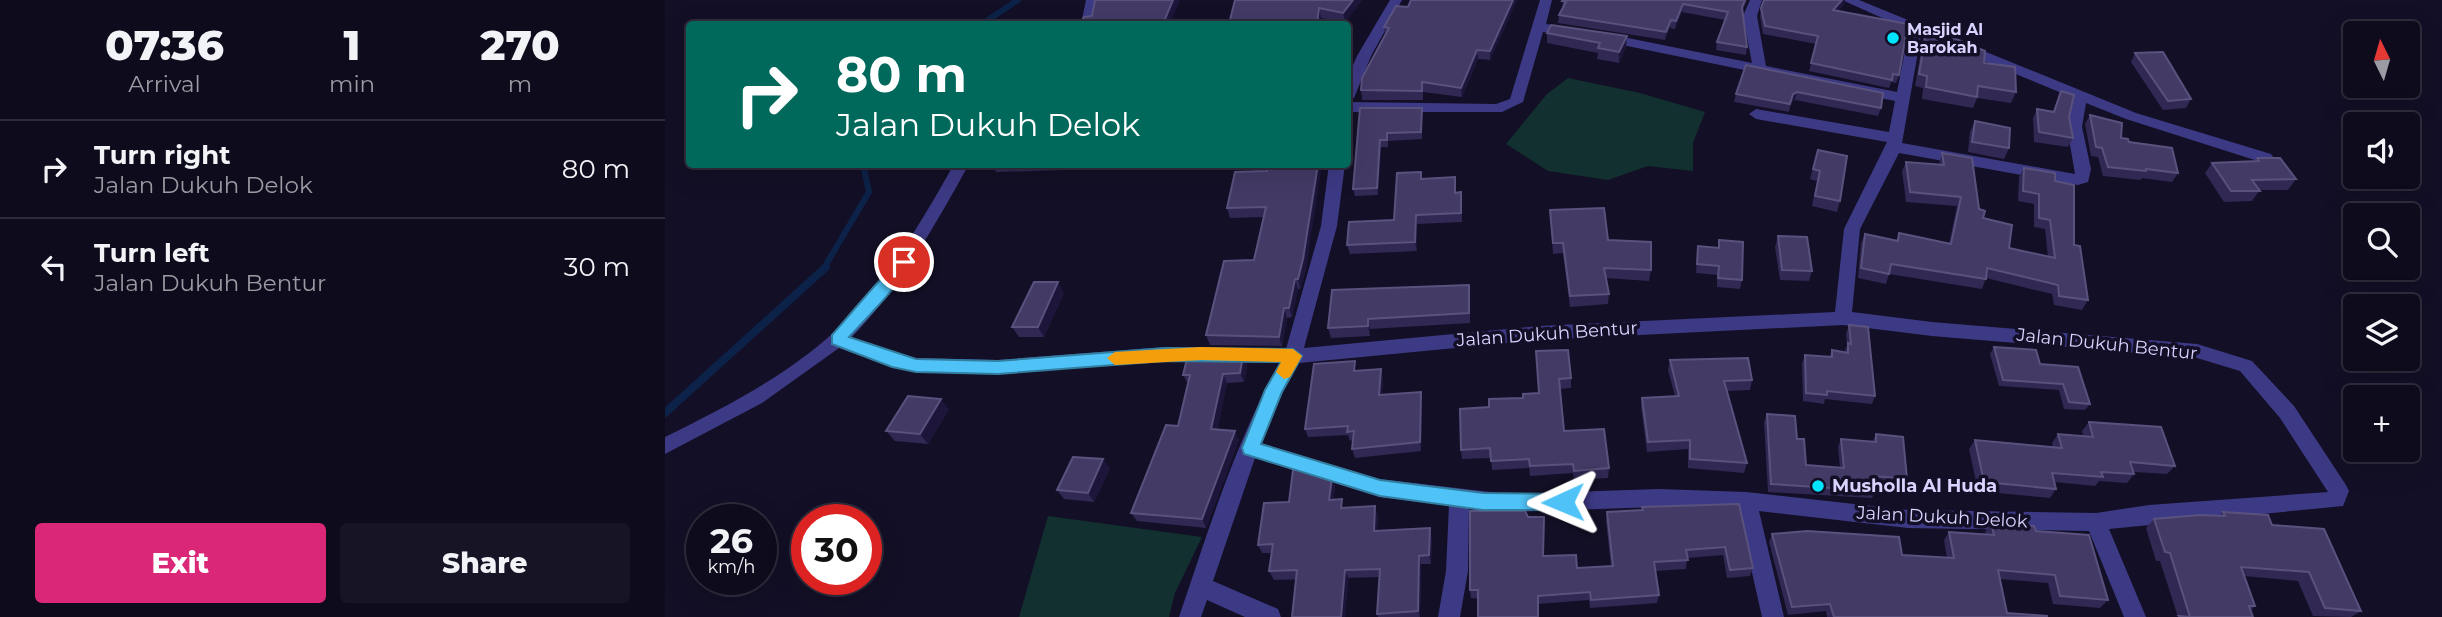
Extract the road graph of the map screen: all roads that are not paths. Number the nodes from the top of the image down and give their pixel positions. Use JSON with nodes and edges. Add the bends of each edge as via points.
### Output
{"nodes":[{"id":1,"x":1092,"y":0,"type":"edge"},
{"id":2,"x":1396,"y":0,"type":"edge"},
{"id":3,"x":1545,"y":0,"type":"edge"},
{"id":4,"x":1756,"y":0,"type":"edge"},
{"id":5,"x":1848,"y":0,"type":"edge"},
{"id":6,"x":1088,"y":21,"type":"edge"},
{"id":7,"x":1537,"y":27,"type":"junction"},
{"id":8,"x":1916,"y":27,"type":"junction"},
{"id":9,"x":1759,"y":66,"type":"junction"},
{"id":10,"x":1351,"y":88,"type":"edge"},
{"id":11,"x":2081,"y":97,"type":"junction"},
{"id":12,"x":1902,"y":98,"type":"junction"},
{"id":13,"x":1351,"y":107,"type":"edge"},
{"id":14,"x":1756,"y":114,"type":"dead end"},
{"id":15,"x":1895,"y":143,"type":"junction"},
{"id":16,"x":2266,"y":158,"type":"edge"},
{"id":17,"x":960,"y":168,"type":"edge"},
{"id":18,"x":1336,"y":168,"type":"edge"},
{"id":19,"x":1843,"y":318,"type":"junction"},
{"id":20,"x":837,"y":340,"type":"junction"},
{"id":21,"x":1293,"y":356,"type":"junction"},
{"id":22,"x":665,"y":446,"type":"edge"},
{"id":23,"x":1251,"y":448,"type":"junction"},
{"id":24,"x":1459,"y":500,"type":"junction"},
{"id":25,"x":2336,"y":500,"type":"joint"},
{"id":26,"x":1746,"y":501,"type":"junction"},
{"id":27,"x":2096,"y":522,"type":"junction"},
{"id":28,"x":1199,"y":586,"type":"junction"},
{"id":29,"x":1190,"y":617,"type":"edge"},
{"id":30,"x":1270,"y":617,"type":"edge"},
{"id":31,"x":1449,"y":617,"type":"edge"},
{"id":32,"x":1773,"y":617,"type":"edge"},
{"id":33,"x":2135,"y":617,"type":"edge"}],
"edges":[{"from":1,"to":6,"type":"street"},
{"from":2,"to":10,"type":"street"},
{"from":3,"to":7,"type":"street"},
{"from":4,"to":9,"type":"street","via":[[1750,16]]},
{"from":5,"to":8,"type":"street"},
{"from":7,"to":9,"type":"street"},
{"from":7,"to":13,"type":"street","via":[[1512,105],[1497,109]]},
{"from":8,"to":11,"type":"street"},
{"from":8,"to":12,"type":"street"},
{"from":9,"to":12,"type":"street"},
{"from":11,"to":15,"type":"street","via":[[2074,118],[2085,166],[2078,180]]},
{"from":11,"to":16,"type":"street"},
{"from":12,"to":15,"type":"street"},
{"from":14,"to":15,"type":"street"},
{"from":15,"to":19,"type":"street","via":[[1852,229]]},
{"from":17,"to":20,"type":"street","via":[[888,284]]},
{"from":18,"to":21,"type":"street","via":[[1329,226]]},
{"from":19,"to":21,"type":"street","name":"Jalan Dukuh Bentur","via":[[1539,333]]},
{"from":19,"to":25,"type":"street","name":"Jalan Dukuh Bentur","via":[[2197,351],[2246,366],[2287,412],[2339,491]]},
{"from":20,"to":21,"type":"street","name":"Jalan Dukuh Bentur","via":[[916,365],[998,368],[1177,354]]},
{"from":20,"to":22,"type":"street","via":[[767,388]]},
{"from":21,"to":23,"type":"street"},
{"from":23,"to":24,"type":"street","name":"Jalan Dukuh Delok","via":[[1380,488]]},
{"from":23,"to":28,"type":"street"},
{"from":24,"to":26,"type":"street","name":"Jalan Dukuh Delok"},
{"from":24,"to":31,"type":"street","via":[[1457,571]]},
{"from":25,"to":27,"type":"street","name":"Jalan Dukuh Delok"},
{"from":26,"to":27,"type":"street","name":"Jalan Dukuh Delok","via":[[1908,519]]},
{"from":26,"to":32,"type":"street"},
{"from":27,"to":33,"type":"street"},
{"from":28,"to":29,"type":"street"},
{"from":28,"to":30,"type":"street"}]}
